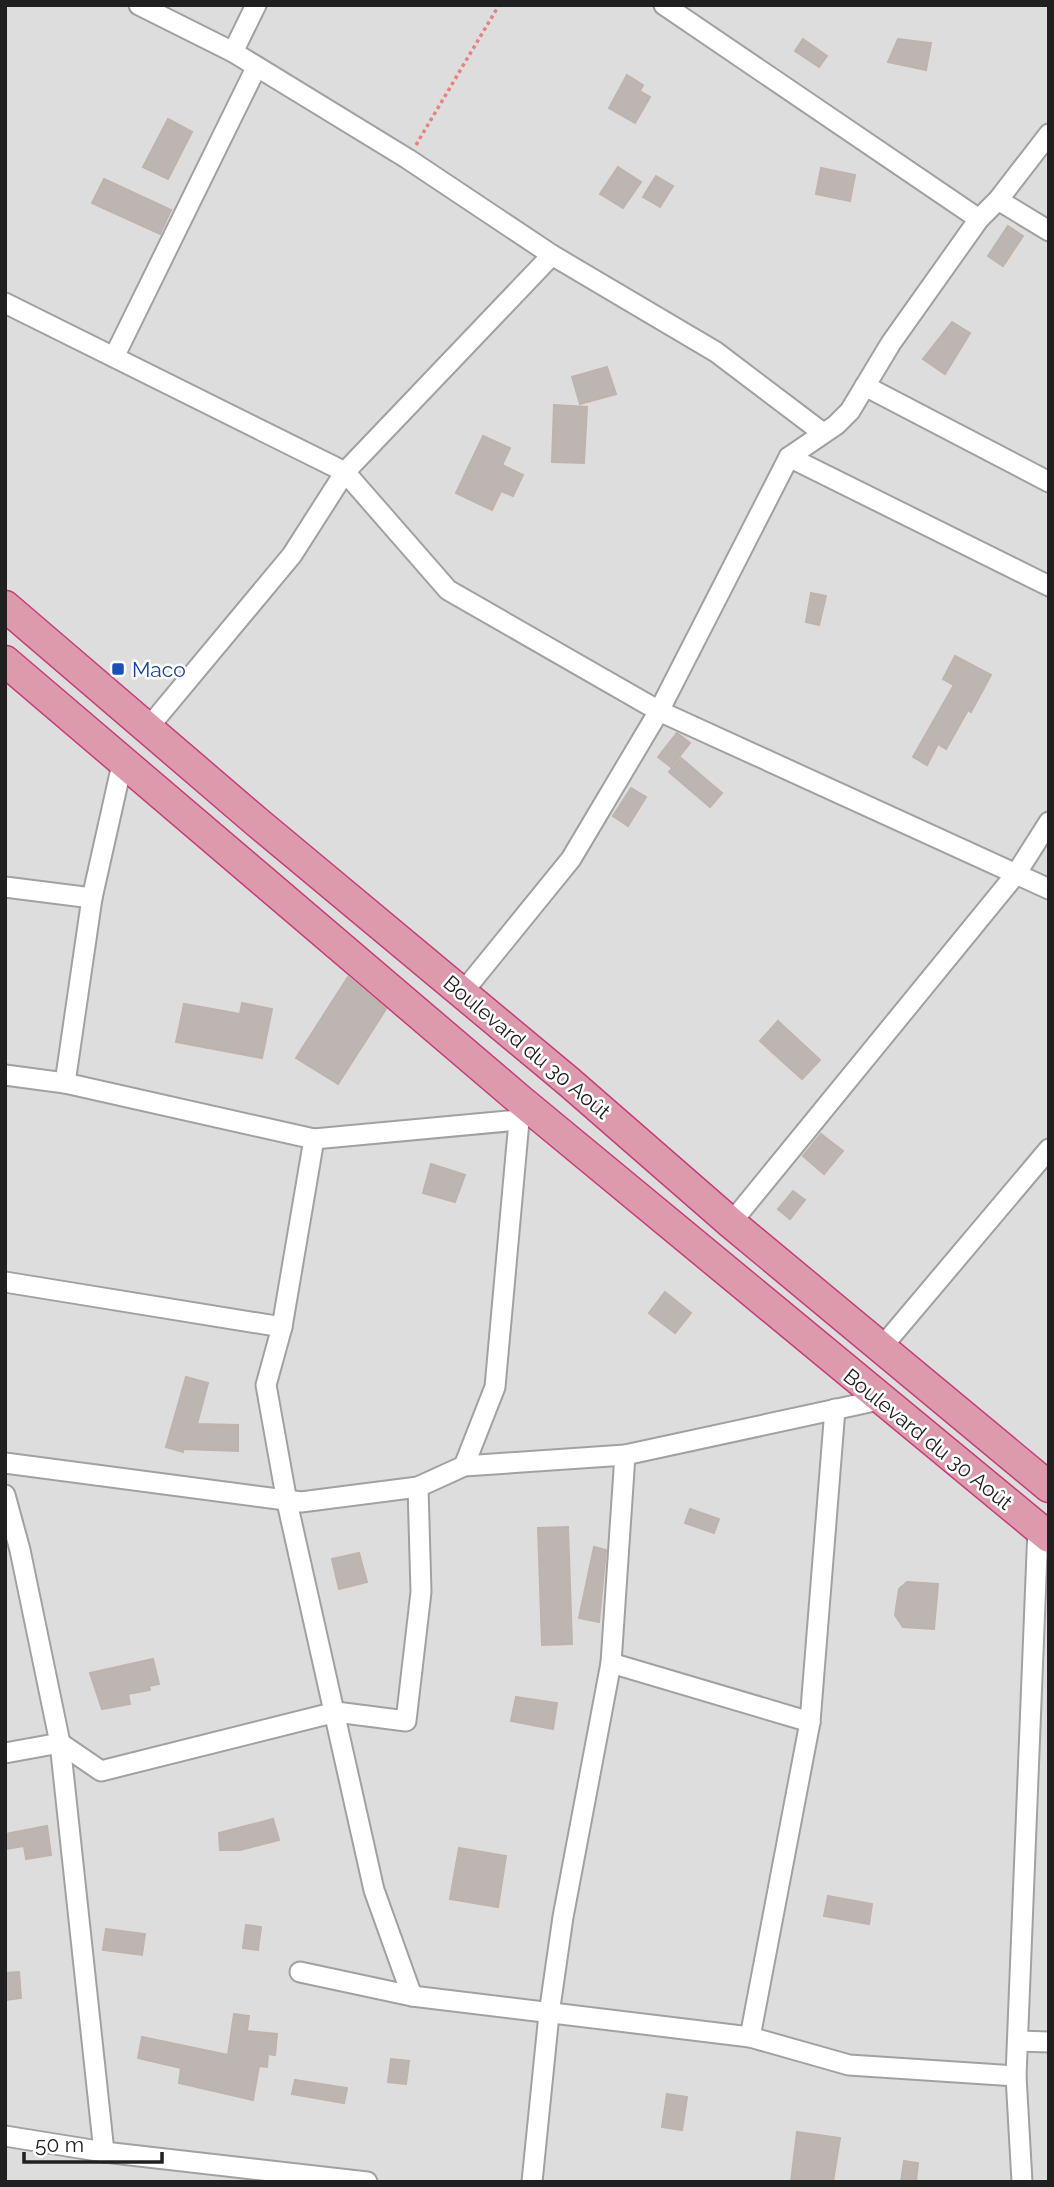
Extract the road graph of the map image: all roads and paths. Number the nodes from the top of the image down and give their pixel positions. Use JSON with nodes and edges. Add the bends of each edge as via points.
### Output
{"nodes":[{"id":1,"x":139,"y":5,"type":"edge"},
{"id":2,"x":256,"y":5,"type":"edge"},
{"id":3,"x":499,"y":5,"type":"edge"},
{"id":4,"x":664,"y":5,"type":"edge"},
{"id":5,"x":233,"y":52,"type":"junction"},
{"id":6,"x":256,"y":68,"type":"junction"},
{"id":7,"x":1049,"y":134,"type":"edge"},
{"id":8,"x":408,"y":159,"type":"junction"},
{"id":9,"x":998,"y":200,"type":"junction"},
{"id":10,"x":979,"y":219,"type":"junction"},
{"id":11,"x":1049,"y":231,"type":"edge"},
{"id":12,"x":552,"y":255,"type":"junction"},
{"id":13,"x":5,"y":303,"type":"edge"},
{"id":14,"x":114,"y":357,"type":"junction"},
{"id":15,"x":864,"y":386,"type":"junction"},
{"id":16,"x":823,"y":433,"type":"junction"},
{"id":17,"x":789,"y":457,"type":"junction"},
{"id":18,"x":345,"y":472,"type":"junction"},
{"id":19,"x":1049,"y":482,"type":"edge"},
{"id":20,"x":1049,"y":586,"type":"edge"},
{"id":21,"x":5,"y":606,"type":"edge"},
{"id":22,"x":5,"y":661,"type":"edge"},
{"id":23,"x":659,"y":711,"type":"junction"},
{"id":24,"x":148,"y":728,"type":"junction"},
{"id":25,"x":123,"y":760,"type":"junction"},
{"id":26,"x":1049,"y":822,"type":"edge"},
{"id":27,"x":1016,"y":874,"type":"junction"},
{"id":28,"x":5,"y":887,"type":"edge"},
{"id":29,"x":1049,"y":888,"type":"edge"},
{"id":30,"x":92,"y":898,"type":"junction"},
{"id":31,"x":463,"y":992,"type":"junction"},
{"id":32,"x":5,"y":1075,"type":"edge"},
{"id":33,"x":65,"y":1083,"type":"junction"},
{"id":34,"x":520,"y":1110,"type":"junction"},
{"id":35,"x":314,"y":1139,"type":"junction"},
{"id":36,"x":1049,"y":1149,"type":"edge"},
{"id":37,"x":731,"y":1223,"type":"junction"},
{"id":38,"x":5,"y":1282,"type":"edge"},
{"id":39,"x":282,"y":1327,"type":"junction"},
{"id":40,"x":882,"y":1346,"type":"junction"},
{"id":41,"x":879,"y":1400,"type":"junction"},
{"id":42,"x":835,"y":1409,"type":"junction"},
{"id":43,"x":625,"y":1455,"type":"junction"},
{"id":44,"x":5,"y":1463,"type":"edge"},
{"id":45,"x":464,"y":1466,"type":"junction"},
{"id":46,"x":1046,"y":1479,"type":"edge"},
{"id":47,"x":418,"y":1487,"type":"junction"},
{"id":48,"x":5,"y":1495,"type":"edge"},
{"id":49,"x":287,"y":1502,"type":"junction"},
{"id":50,"x":1043,"y":1533,"type":"edge"},
{"id":51,"x":13,"y":1551,"type":"edge"},
{"id":52,"x":611,"y":1663,"type":"junction"},
{"id":53,"x":336,"y":1712,"type":"junction"},
{"id":54,"x":810,"y":1722,"type":"junction"},
{"id":55,"x":60,"y":1743,"type":"junction"},
{"id":56,"x":5,"y":1753,"type":"edge"},
{"id":57,"x":300,"y":1972,"type":"dead end"},
{"id":58,"x":412,"y":1996,"type":"junction"},
{"id":59,"x":549,"y":2014,"type":"junction"},
{"id":60,"x":750,"y":2037,"type":"junction"},
{"id":61,"x":1018,"y":2041,"type":"junction"},
{"id":62,"x":1049,"y":2042,"type":"edge"},
{"id":63,"x":1016,"y":2076,"type":"junction"},
{"id":64,"x":5,"y":2136,"type":"edge"},
{"id":65,"x":104,"y":2152,"type":"junction"},
{"id":66,"x":343,"y":2180,"type":"edge"},
{"id":67,"x":367,"y":2182,"type":"edge"},
{"id":68,"x":532,"y":2182,"type":"edge"},
{"id":69,"x":1022,"y":2182,"type":"edge"}],
"edges":[{"from":1,"to":5,"type":"street"},
{"from":2,"to":5,"type":"street"},
{"from":3,"to":8,"type":"path"},
{"from":4,"to":10,"type":"street"},
{"from":5,"to":6,"type":"street"},
{"from":6,"to":8,"type":"street"},
{"from":6,"to":14,"type":"street"},
{"from":7,"to":9,"type":"street"},
{"from":8,"to":12,"type":"street"},
{"from":9,"to":10,"type":"street"},
{"from":9,"to":11,"type":"street"},
{"from":10,"to":15,"type":"street"},
{"from":12,"to":16,"type":"street","via":[[716,352]]},
{"from":12,"to":18,"type":"street"},
{"from":13,"to":14,"type":"street"},
{"from":14,"to":18,"type":"street"},
{"from":15,"to":16,"type":"street","via":[[843,419]]},
{"from":15,"to":19,"type":"street"},
{"from":16,"to":17,"type":"street"},
{"from":17,"to":20,"type":"street"},
{"from":17,"to":23,"type":"street"},
{"from":18,"to":23,"type":"street","via":[[448,590]]},
{"from":18,"to":24,"type":"street","via":[[292,555]]},
{"from":21,"to":24,"type":"highway","name":"Boulevard du 30 Août"},
{"from":22,"to":25,"type":"highway","name":"Boulevard du 30 Août"},
{"from":23,"to":27,"type":"street"},
{"from":23,"to":31,"type":"street","via":[[571,859]]},
{"from":24,"to":31,"type":"highway","name":"Boulevard du 30 Août"},
{"from":25,"to":30,"type":"street"},
{"from":25,"to":34,"type":"highway","name":"Boulevard du 30 Août"},
{"from":26,"to":27,"type":"street"},
{"from":27,"to":29,"type":"street"},
{"from":27,"to":37,"type":"street"},
{"from":28,"to":30,"type":"street"},
{"from":30,"to":33,"type":"street"},
{"from":31,"to":37,"type":"highway","name":"Boulevard du 30 Août"},
{"from":32,"to":33,"type":"street"},
{"from":33,"to":35,"type":"street"},
{"from":34,"to":35,"type":"street"},
{"from":34,"to":41,"type":"highway","name":"Boulevard du 30 Août"},
{"from":34,"to":45,"type":"street","via":[[495,1387]]},
{"from":35,"to":39,"type":"street"},
{"from":36,"to":40,"type":"street"},
{"from":37,"to":40,"type":"highway","name":"Boulevard du 30 Août"},
{"from":38,"to":39,"type":"street"},
{"from":39,"to":49,"type":"street","via":[[266,1385]]},
{"from":40,"to":46,"type":"highway","name":"Boulevard du 30 Août"},
{"from":41,"to":42,"type":"street"},
{"from":41,"to":50,"type":"highway","name":"Boulevard du 30 Août"},
{"from":42,"to":43,"type":"street"},
{"from":42,"to":54,"type":"street"},
{"from":43,"to":45,"type":"street"},
{"from":43,"to":52,"type":"street"},
{"from":44,"to":49,"type":"street"},
{"from":45,"to":47,"type":"street"},
{"from":47,"to":49,"type":"street"},
{"from":47,"to":53,"type":"street","via":[[421,1592],[405,1721]]},
{"from":48,"to":51,"type":"street"},
{"from":49,"to":53,"type":"street"},
{"from":50,"to":61,"type":"street"},
{"from":51,"to":55,"type":"street"},
{"from":52,"to":54,"type":"street"},
{"from":52,"to":59,"type":"street"},
{"from":53,"to":55,"type":"street","via":[[101,1771]]},
{"from":53,"to":58,"type":"street","via":[[374,1891]]},
{"from":54,"to":60,"type":"street"},
{"from":55,"to":56,"type":"street"},
{"from":55,"to":65,"type":"street"},
{"from":57,"to":58,"type":"street"},
{"from":58,"to":59,"type":"street"},
{"from":59,"to":60,"type":"street"},
{"from":59,"to":68,"type":"street"},
{"from":60,"to":63,"type":"street","via":[[849,2065]]},
{"from":61,"to":62,"type":"street"},
{"from":61,"to":63,"type":"street"},
{"from":63,"to":69,"type":"street"},
{"from":64,"to":65,"type":"street"},
{"from":65,"to":66,"type":"street"},
{"from":66,"to":67,"type":"street"}]}
